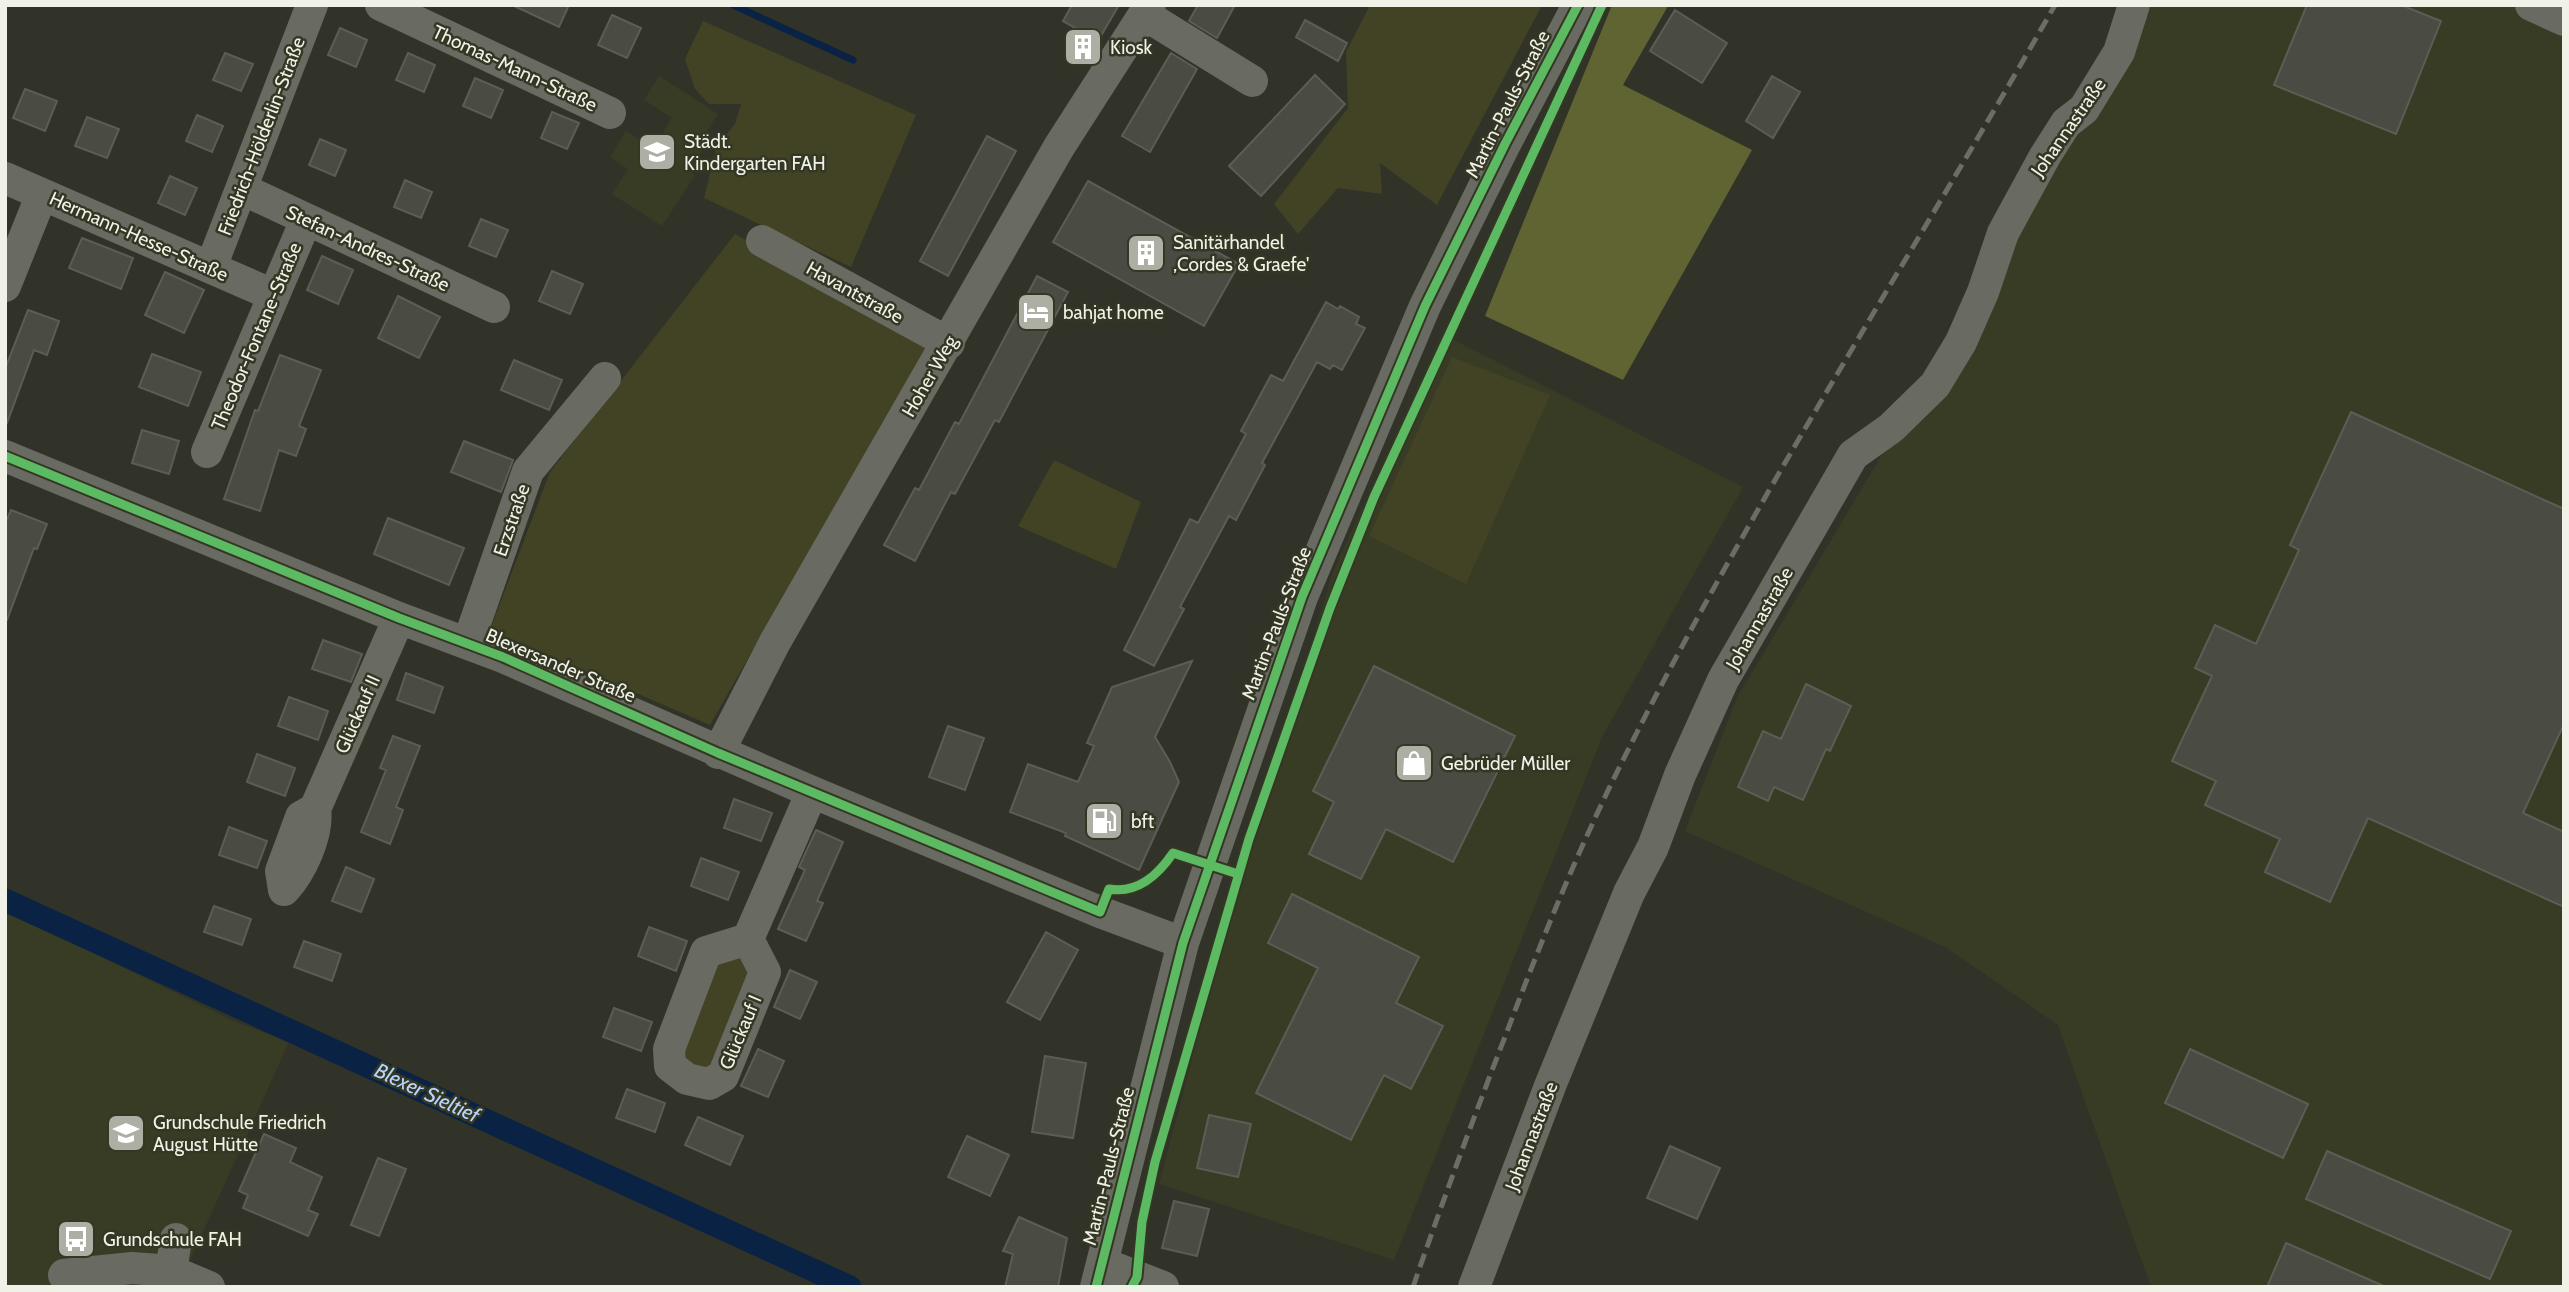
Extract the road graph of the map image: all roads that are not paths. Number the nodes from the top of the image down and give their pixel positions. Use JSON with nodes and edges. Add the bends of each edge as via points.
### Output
{"nodes":[{"id":1,"x":312,"y":5,"type":"edge"},
{"id":2,"x":381,"y":5,"type":"edge"},
{"id":3,"x":1578,"y":5,"type":"edge"},
{"id":4,"x":2134,"y":5,"type":"edge"},
{"id":5,"x":2531,"y":5,"type":"edge"},
{"id":6,"x":1148,"y":10,"type":"edge"},
{"id":7,"x":2564,"y":20,"type":"edge"},
{"id":8,"x":1252,"y":81,"type":"dead end"},
{"id":9,"x":610,"y":113,"type":"dead end"},
{"id":10,"x":5,"y":178,"type":"edge"},
{"id":11,"x":242,"y":189,"type":"junction"},
{"id":12,"x":42,"y":194,"type":"junction"},
{"id":13,"x":306,"y":220,"type":"junction"},
{"id":14,"x":762,"y":241,"type":"dead end"},
{"id":15,"x":211,"y":267,"type":"junction"},
{"id":16,"x":5,"y":286,"type":"edge"},
{"id":17,"x":273,"y":295,"type":"junction"},
{"id":18,"x":494,"y":307,"type":"dead end"},
{"id":19,"x":948,"y":343,"type":"junction"},
{"id":20,"x":605,"y":378,"type":"dead end"},
{"id":21,"x":207,"y":452,"type":"dead end"},
{"id":22,"x":5,"y":456,"type":"edge"},
{"id":23,"x":399,"y":618,"type":"junction"},
{"id":24,"x":468,"y":643,"type":"junction"},
{"id":25,"x":718,"y":752,"type":"junction"},
{"id":26,"x":812,"y":792,"type":"junction"},
{"id":27,"x":315,"y":810,"type":"dead end"},
{"id":28,"x":748,"y":939,"type":"dead end"},
{"id":29,"x":1183,"y":943,"type":"junction"},
{"id":30,"x":176,"y":1239,"type":"dead end"},
{"id":31,"x":64,"y":1275,"type":"dead end"},
{"id":32,"x":1099,"y":1275,"type":"edge"},
{"id":33,"x":168,"y":1279,"type":"edge"},
{"id":34,"x":209,"y":1287,"type":"edge"},
{"id":35,"x":1163,"y":1287,"type":"edge"},
{"id":36,"x":1474,"y":1287,"type":"edge"}],
"edges":[{"from":1,"to":11,"type":"street","name":"Friedrich-Hölderlin-Straße"},
{"from":2,"to":9,"type":"street","name":"Thomas-Mann-Straße"},
{"from":3,"to":29,"type":"street","name":"Martin-Pauls-Straße","via":[[1425,306],[1318,559]]},
{"from":4,"to":36,"type":"street","name":"Johannastraße","via":[[2119,52],[2084,109],[2066,123],[2003,233],[1961,342],[1935,385],[1891,428],[1853,455],[1723,680],[1549,1086]]},
{"from":5,"to":7,"type":"street"},
{"from":6,"to":8,"type":"street"},
{"from":6,"to":19,"type":"street","name":"Hoher Weg","via":[[1059,147]]},
{"from":10,"to":12,"type":"street","name":"Hermann-Hesse-Straße"},
{"from":11,"to":13,"type":"street","name":"Stefan-Andres-Straße"},
{"from":11,"to":15,"type":"street","name":"Friedrich-Hölderlin-Straße"},
{"from":12,"to":15,"type":"street","name":"Hermann-Hesse-Straße"},
{"from":12,"to":16,"type":"street"},
{"from":13,"to":17,"type":"street","name":"Theodor-Fontane-Straße"},
{"from":13,"to":18,"type":"street","name":"Stefan-Andres-Straße"},
{"from":14,"to":19,"type":"street","name":"Havantstraße"},
{"from":15,"to":17,"type":"street","name":"Hermann-Hesse-Straße"},
{"from":17,"to":21,"type":"street","name":"Theodor-Fontane-Straße"},
{"from":19,"to":25,"type":"street","name":"Hoher Weg","via":[[775,642]]},
{"from":20,"to":24,"type":"street","name":"Erzstraße","via":[[528,471]]},
{"from":22,"to":23,"type":"street","name":"Blexersander Straße"},
{"from":23,"to":24,"type":"street","name":"Blexersander Straße"},
{"from":23,"to":27,"type":"street","name":"Glückauf II"},
{"from":24,"to":25,"type":"street","name":"Blexersander Straße"},
{"from":25,"to":26,"type":"street","name":"Blexersander Straße"},
{"from":26,"to":28,"type":"street"},
{"from":26,"to":29,"type":"street","name":"Blexersander Straße"},
{"from":29,"to":32,"type":"street","name":"Martin-Pauls-Straße"},
{"from":30,"to":33,"type":"street"},
{"from":31,"to":33,"type":"street","via":[[132,1268]]},
{"from":32,"to":35,"type":"street"},
{"from":33,"to":34,"type":"street"}]}
